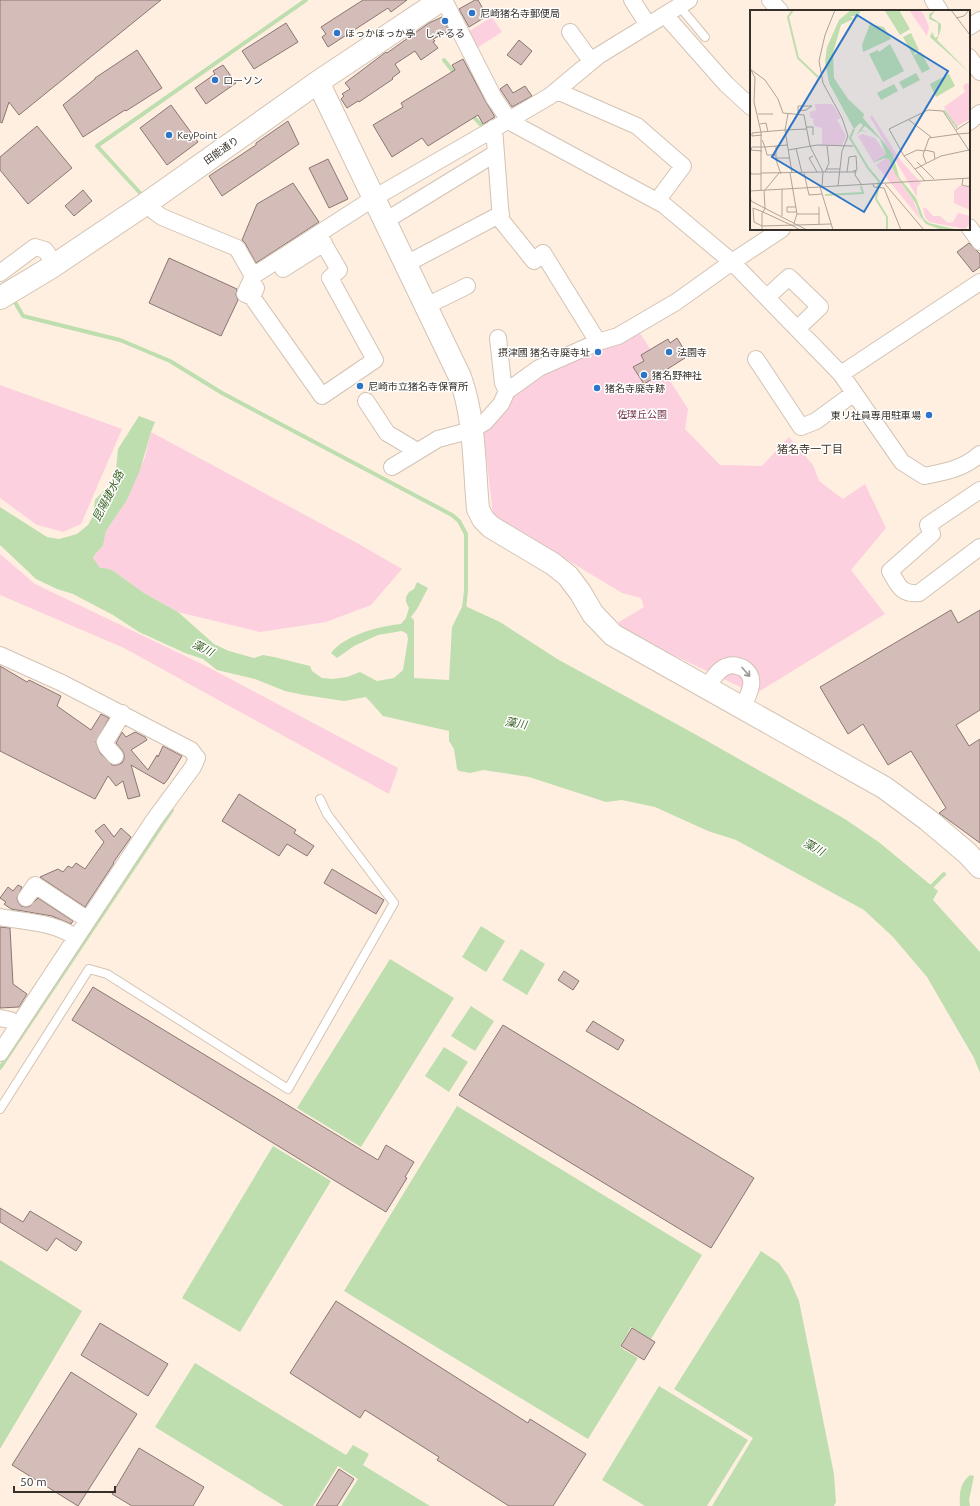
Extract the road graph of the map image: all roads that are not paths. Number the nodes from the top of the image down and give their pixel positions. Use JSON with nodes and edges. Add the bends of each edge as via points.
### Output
{"nodes":[{"id":1,"x":442,"y":0,"type":"edge"},
{"id":2,"x":632,"y":0,"type":"edge"},
{"id":3,"x":770,"y":0,"type":"edge"},
{"id":4,"x":684,"y":3,"type":"edge"},
{"id":5,"x":779,"y":10,"type":"edge"},
{"id":6,"x":665,"y":15,"type":"junction"},
{"id":7,"x":980,"y":20,"type":"edge"},
{"id":8,"x":648,"y":25,"type":"junction"},
{"id":9,"x":970,"y":26,"type":"edge"},
{"id":10,"x":570,"y":32,"type":"dead end"},
{"id":11,"x":706,"y":37,"type":"dead end"},
{"id":12,"x":970,"y":58,"type":"edge"},
{"id":13,"x":591,"y":61,"type":"junction"},
{"id":14,"x":980,"y":72,"type":"edge"},
{"id":15,"x":318,"y":82,"type":"junction"},
{"id":16,"x":557,"y":91,"type":"junction"},
{"id":17,"x":750,"y":106,"type":"edge"},
{"id":18,"x":980,"y":113,"type":"edge"},
{"id":19,"x":509,"y":120,"type":"junction"},
{"id":20,"x":970,"y":121,"type":"edge"},
{"id":21,"x":494,"y":128,"type":"junction"},
{"id":22,"x":496,"y":154,"type":"junction"},
{"id":23,"x":374,"y":198,"type":"junction"},
{"id":24,"x":657,"y":201,"type":"junction"},
{"id":25,"x":147,"y":203,"type":"junction"},
{"id":26,"x":501,"y":214,"type":"junction"},
{"id":27,"x":385,"y":221,"type":"junction"},
{"id":28,"x":970,"y":227,"type":"edge"},
{"id":29,"x":780,"y":230,"type":"edge"},
{"id":30,"x":321,"y":238,"type":"junction"},
{"id":31,"x":980,"y":242,"type":"edge"},
{"id":32,"x":732,"y":262,"type":"junction"},
{"id":33,"x":55,"y":264,"type":"junction"},
{"id":34,"x":406,"y":264,"type":"junction"},
{"id":35,"x":2,"y":271,"type":"edge"},
{"id":36,"x":253,"y":276,"type":"junction"},
{"id":37,"x":980,"y":282,"type":"edge"},
{"id":38,"x":467,"y":286,"type":"dead end"},
{"id":39,"x":252,"y":296,"type":"junction"},
{"id":40,"x":767,"y":297,"type":"junction"},
{"id":41,"x":0,"y":298,"type":"edge"},
{"id":42,"x":426,"y":306,"type":"junction"},
{"id":43,"x":798,"y":328,"type":"junction"},
{"id":44,"x":498,"y":338,"type":"dead end"},
{"id":45,"x":598,"y":342,"type":"junction"},
{"id":46,"x":756,"y":359,"type":"dead end"},
{"id":47,"x":841,"y":374,"type":"junction"},
{"id":48,"x":507,"y":391,"type":"junction"},
{"id":49,"x":854,"y":393,"type":"junction"},
{"id":50,"x":366,"y":401,"type":"dead end"},
{"id":51,"x":472,"y":430,"type":"junction"},
{"id":52,"x":417,"y":451,"type":"junction"},
{"id":53,"x":978,"y":460,"type":"edge"},
{"id":54,"x":392,"y":467,"type":"dead end"},
{"id":55,"x":980,"y":490,"type":"edge"},
{"id":56,"x":980,"y":547,"type":"edge"},
{"id":57,"x":0,"y":655,"type":"edge"},
{"id":58,"x":706,"y":688,"type":"junction"},
{"id":59,"x":742,"y":708,"type":"junction"},
{"id":60,"x":122,"y":713,"type":"junction"},
{"id":61,"x":115,"y":756,"type":"dead end"},
{"id":62,"x":320,"y":799,"type":"dead end"},
{"id":63,"x":980,"y":867,"type":"edge"},
{"id":64,"x":26,"y":898,"type":"dead end"},
{"id":65,"x":0,"y":917,"type":"edge"},
{"id":66,"x":88,"y":920,"type":"junction"},
{"id":67,"x":76,"y":938,"type":"junction"},
{"id":68,"x":0,"y":1018,"type":"edge"},
{"id":69,"x":18,"y":1025,"type":"junction"},
{"id":70,"x":0,"y":1053,"type":"edge"},
{"id":71,"x":0,"y":1109,"type":"edge"}],
"edges":[{"from":1,"to":15,"type":"street","name":"田能通り"},
{"from":1,"to":19,"type":"street","via":[[494,98]]},
{"from":2,"to":8,"type":"street"},
{"from":3,"to":5,"type":"street"},
{"from":4,"to":6,"type":"street"},
{"from":4,"to":11,"type":"lane"},
{"from":6,"to":8,"type":"street"},
{"from":6,"to":17,"type":"street","via":[[726,84]]},
{"from":7,"to":9,"type":"street"},
{"from":8,"to":13,"type":"street"},
{"from":10,"to":13,"type":"street"},
{"from":12,"to":14,"type":"street"},
{"from":13,"to":16,"type":"street"},
{"from":15,"to":23,"type":"street"},
{"from":15,"to":25,"type":"street","name":"田能通り"},
{"from":16,"to":19,"type":"street"},
{"from":16,"to":24,"type":"street","via":[[638,126],[683,166]]},
{"from":18,"to":20,"type":"street"},
{"from":19,"to":21,"type":"street"},
{"from":19,"to":24,"type":"street"},
{"from":21,"to":22,"type":"street"},
{"from":21,"to":23,"type":"street"},
{"from":22,"to":26,"type":"street"},
{"from":22,"to":27,"type":"street"},
{"from":23,"to":27,"type":"street"},
{"from":23,"to":30,"type":"street"},
{"from":24,"to":32,"type":"street"},
{"from":25,"to":33,"type":"street","name":"田能通り"},
{"from":25,"to":36,"type":"street","via":[[162,217],[237,248]]},
{"from":26,"to":34,"type":"street"},
{"from":26,"to":45,"type":"street","via":[[501,220],[534,261],[543,253]]},
{"from":27,"to":34,"type":"street"},
{"from":28,"to":31,"type":"street"},
{"from":29,"to":32,"type":"street"},
{"from":30,"to":36,"type":"street"},
{"from":30,"to":39,"type":"street","via":[[256,286]]},
{"from":30,"to":39,"type":"street","via":[[339,270],[330,278],[375,360],[322,396]]},
{"from":32,"to":40,"type":"street"},
{"from":32,"to":45,"type":"street","via":[[676,302],[618,336]]},
{"from":33,"to":35,"type":"street","via":[[45,250],[35,247]]},
{"from":33,"to":41,"type":"street","name":"田能通り"},
{"from":34,"to":42,"type":"street"},
{"from":36,"to":39,"type":"street","via":[[245,294]]},
{"from":37,"to":47,"type":"street"},
{"from":38,"to":42,"type":"street"},
{"from":40,"to":43,"type":"street"},
{"from":40,"to":43,"type":"street","via":[[789,277],[820,307]]},
{"from":42,"to":51,"type":"street","via":[[466,392]]},
{"from":43,"to":47,"type":"street"},
{"from":44,"to":48,"type":"street","via":[[502,383]]},
{"from":45,"to":48,"type":"street","via":[[539,368]]},
{"from":46,"to":49,"type":"street","via":[[800,427],[816,421]]},
{"from":47,"to":49,"type":"street"},
{"from":48,"to":51,"type":"street","via":[[501,404],[485,422]]},
{"from":49,"to":53,"type":"street","via":[[902,462],[924,476],[951,471]]},
{"from":50,"to":52,"type":"street","via":[[387,433]]},
{"from":51,"to":52,"type":"street","via":[[438,439]]},
{"from":51,"to":58,"type":"street","via":[[478,509],[483,519],[491,527],[553,564],[568,576],[593,614],[613,635]]},
{"from":52,"to":54,"type":"street"},
{"from":55,"to":56,"type":"street","via":[[928,525],[932,534],[890,571],[899,587],[910,594],[919,593]]},
{"from":57,"to":60,"type":"street"},
{"from":58,"to":59,"type":"street"},
{"from":58,"to":59,"type":"street","one_way":true,"via":[[718,672],[728,666],[738,665],[746,670],[751,679],[750,694]]},
{"from":59,"to":63,"type":"street","via":[[885,788],[928,820]]},
{"from":60,"to":61,"type":"street","via":[[105,742]]},
{"from":60,"to":66,"type":"street","via":[[191,750],[197,758]]},
{"from":62,"to":71,"type":"lane","via":[[327,814],[394,903],[288,1089],[107,974],[89,969]]},
{"from":64,"to":66,"type":"street","via":[[32,883]]},
{"from":65,"to":67,"type":"street","via":[[52,927],[69,932]]},
{"from":66,"to":67,"type":"street"},
{"from":67,"to":69,"type":"street"},
{"from":68,"to":69,"type":"street"},
{"from":69,"to":70,"type":"street"}]}
